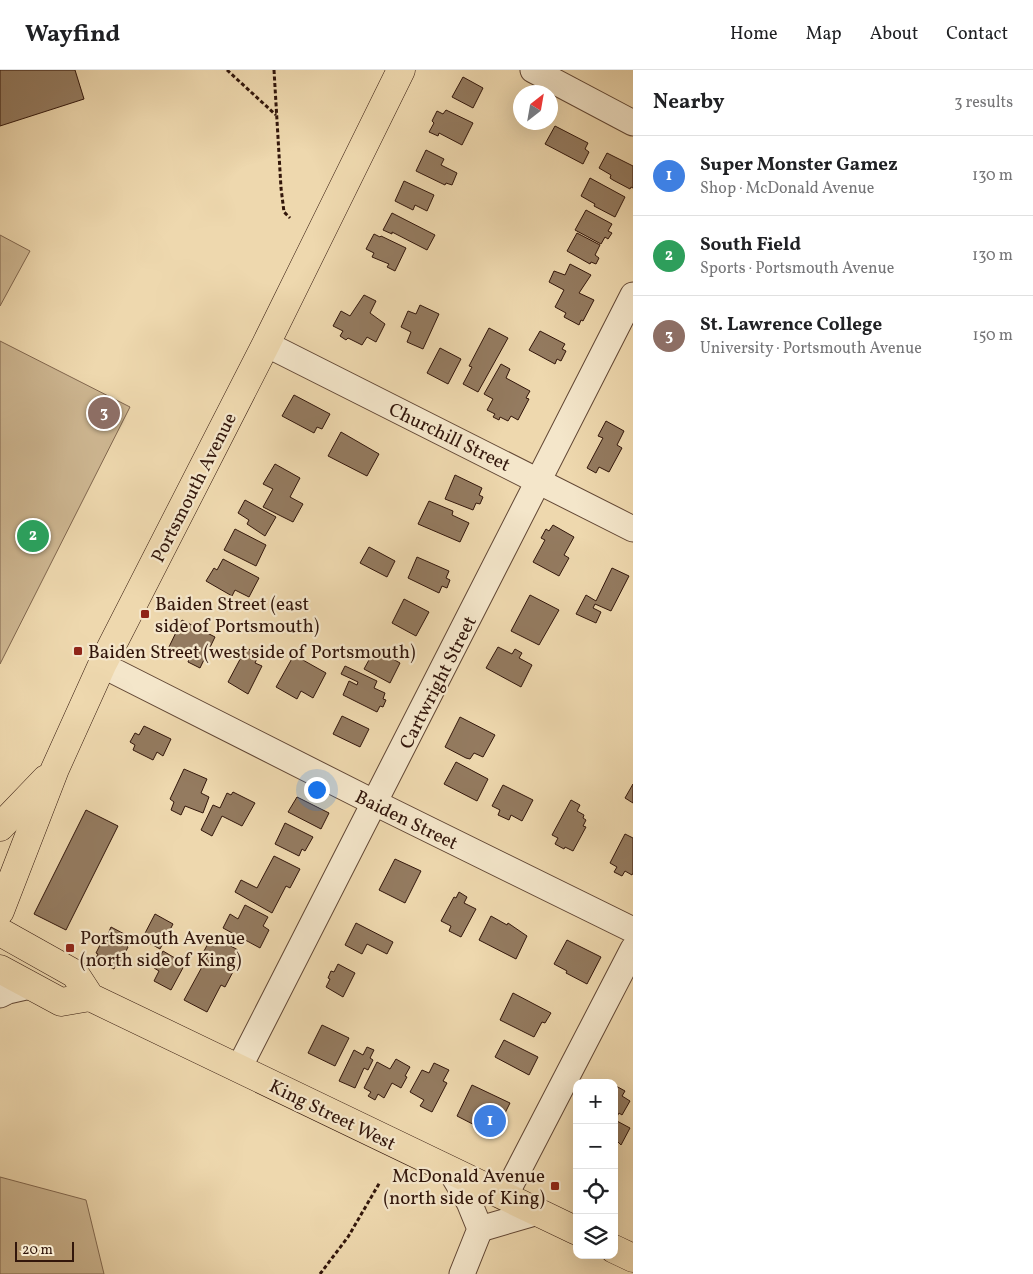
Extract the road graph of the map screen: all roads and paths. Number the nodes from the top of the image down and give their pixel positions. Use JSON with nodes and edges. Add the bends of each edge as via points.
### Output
{"nodes":[{"id":1,"x":227,"y":70,"type":"edge"},
{"id":2,"x":274,"y":70,"type":"edge"},
{"id":3,"x":401,"y":70,"type":"edge"},
{"id":4,"x":533,"y":70,"type":"edge"},
{"id":5,"x":277,"y":116,"type":"junction"},
{"id":6,"x":633,"y":122,"type":"edge"},
{"id":7,"x":290,"y":218,"type":"dead end"},
{"id":8,"x":633,"y":295,"type":"edge"},
{"id":9,"x":266,"y":344,"type":"junction"},
{"id":10,"x":539,"y":480,"type":"junction"},
{"id":11,"x":633,"y":528,"type":"edge"},
{"id":12,"x":102,"y":665,"type":"junction"},
{"id":13,"x":55,"y":769,"type":"junction"},
{"id":14,"x":375,"y":804,"type":"junction"},
{"id":15,"x":0,"y":827,"type":"edge"},
{"id":16,"x":0,"y":911,"type":"edge"},
{"id":17,"x":633,"y":930,"type":"edge"},
{"id":18,"x":0,"y":932,"type":"edge"},
{"id":19,"x":633,"y":949,"type":"edge"},
{"id":20,"x":0,"y":969,"type":"edge"},
{"id":21,"x":30,"y":986,"type":"junction"},
{"id":22,"x":0,"y":995,"type":"edge"},
{"id":23,"x":90,"y":997,"type":"junction"},
{"id":24,"x":239,"y":1068,"type":"junction"},
{"id":25,"x":450,"y":1170,"type":"junction"},
{"id":26,"x":380,"y":1182,"type":"dead end"},
{"id":27,"x":505,"y":1196,"type":"junction"},
{"id":28,"x":538,"y":1212,"type":"junction"},
{"id":29,"x":480,"y":1229,"type":"junction"},
{"id":30,"x":573,"y":1229,"type":"edge"},
{"id":31,"x":618,"y":1251,"type":"edge"},
{"id":32,"x":633,"y":1258,"type":"edge"},
{"id":33,"x":320,"y":1274,"type":"edge"},
{"id":34,"x":462,"y":1274,"type":"edge"}],
"edges":[{"from":1,"to":5,"type":"path"},
{"from":2,"to":5,"type":"path"},
{"from":3,"to":9,"type":"main road","name":"Portsmouth Avenue"},
{"from":4,"to":6,"type":"street"},
{"from":5,"to":7,"type":"path","via":[[284,212]]},
{"from":8,"to":10,"type":"street","name":"Cartwright Street"},
{"from":9,"to":10,"type":"street","name":"Churchill Street"},
{"from":9,"to":12,"type":"main road","name":"Portsmouth Avenue"},
{"from":10,"to":11,"type":"street","name":"Churchill Street"},
{"from":10,"to":14,"type":"street","name":"Cartwright Street"},
{"from":12,"to":13,"type":"main road","name":"Portsmouth Avenue"},
{"from":12,"to":14,"type":"street","name":"Baiden Street"},
{"from":13,"to":15,"type":"main road"},
{"from":13,"to":16,"type":"main road","name":"Portsmouth Avenue"},
{"from":14,"to":17,"type":"street","name":"Baiden Street"},
{"from":14,"to":24,"type":"street","name":"Cartwright Street"},
{"from":18,"to":23,"type":"main road","via":[[75,974]]},
{"from":19,"to":27,"type":"street"},
{"from":20,"to":21,"type":"main road"},
{"from":21,"to":22,"type":"street"},
{"from":21,"to":23,"type":"main road","via":[[62,1002]]},
{"from":23,"to":24,"type":"main road","name":"King Street West"},
{"from":24,"to":25,"type":"main road","name":"King Street West"},
{"from":25,"to":27,"type":"main road","name":"King Street West"},
{"from":25,"to":29,"type":"street","via":[[470,1202]]},
{"from":26,"to":33,"type":"path","via":[[348,1238]]},
{"from":27,"to":28,"type":"main road","name":"King Street West"},
{"from":28,"to":29,"type":"street"},
{"from":28,"to":30,"type":"main road","name":"King Street West"},
{"from":29,"to":34,"type":"street"},
{"from":31,"to":32,"type":"main road"}]}
